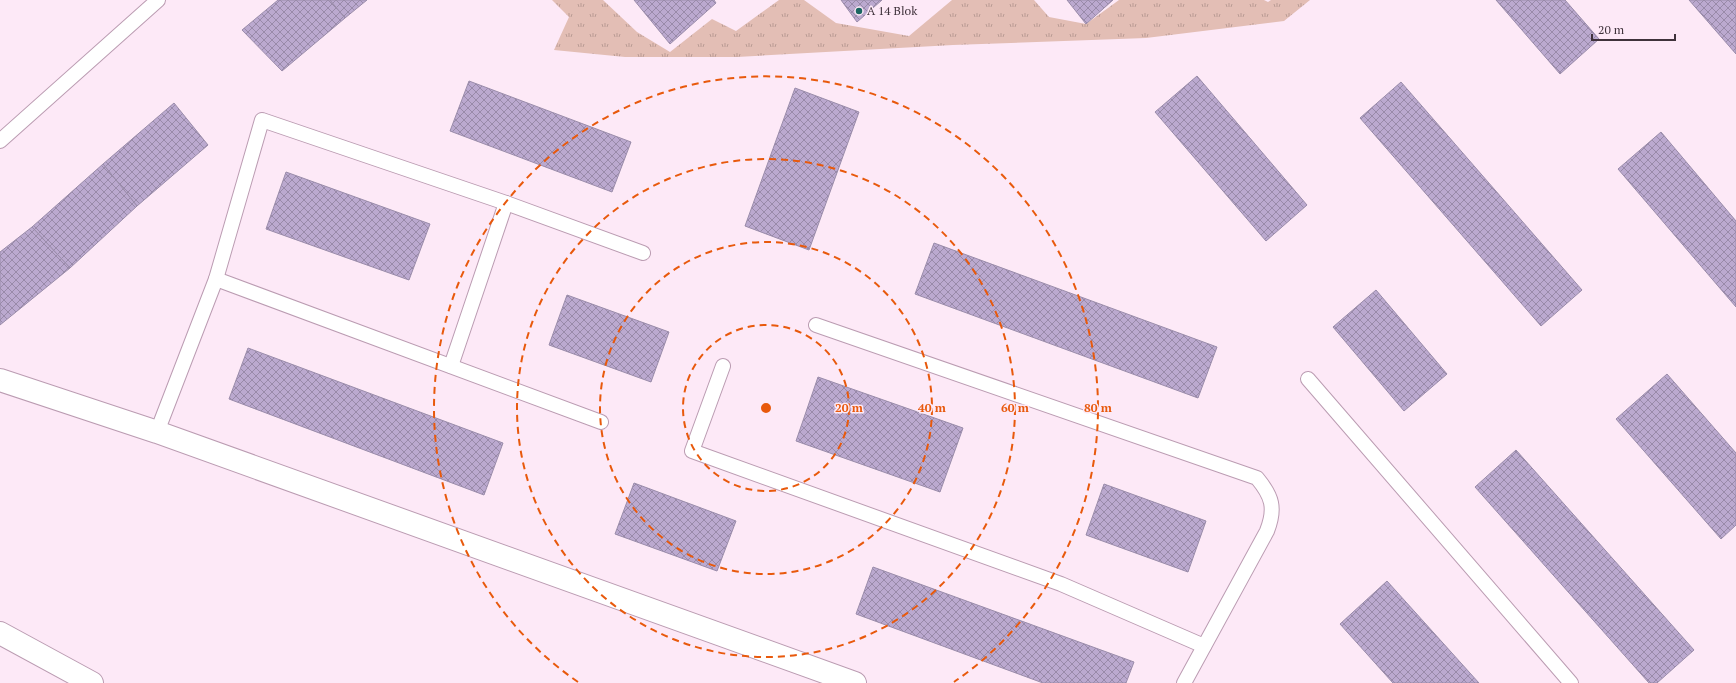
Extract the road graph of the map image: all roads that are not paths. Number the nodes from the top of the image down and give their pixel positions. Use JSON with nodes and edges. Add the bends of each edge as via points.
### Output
{"nodes":[{"id":1,"x":158,"y":0,"type":"edge"},
{"id":2,"x":0,"y":140,"type":"edge"},
{"id":3,"x":506,"y":203,"type":"junction"},
{"id":4,"x":643,"y":253,"type":"dead end"},
{"id":5,"x":216,"y":279,"type":"junction"},
{"id":6,"x":816,"y":325,"type":"dead end"},
{"id":7,"x":451,"y":366,"type":"junction"},
{"id":8,"x":723,"y":366,"type":"dead end"},
{"id":9,"x":0,"y":380,"type":"edge"},
{"id":10,"x":1308,"y":380,"type":"dead end"},
{"id":11,"x":601,"y":422,"type":"dead end"},
{"id":12,"x":157,"y":432,"type":"junction"},
{"id":13,"x":0,"y":633,"type":"edge"},
{"id":14,"x":1204,"y":646,"type":"junction"},
{"id":15,"x":92,"y":683,"type":"edge"},
{"id":16,"x":855,"y":683,"type":"edge"},
{"id":17,"x":1184,"y":683,"type":"edge"},
{"id":18,"x":1571,"y":683,"type":"edge"}],
"edges":[{"from":1,"to":2,"type":"lane"},
{"from":3,"to":4,"type":"lane"},
{"from":3,"to":5,"type":"lane","via":[[262,120]]},
{"from":3,"to":7,"type":"lane"},
{"from":5,"to":7,"type":"lane"},
{"from":5,"to":12,"type":"lane"},
{"from":6,"to":14,"type":"lane","via":[[1256,478],[1265,487],[1270,498],[1271,520]]},
{"from":7,"to":11,"type":"lane"},
{"from":8,"to":14,"type":"lane","via":[[692,451],[1061,584]]},
{"from":9,"to":12,"type":"street"},
{"from":10,"to":18,"type":"lane"},
{"from":12,"to":16,"type":"street"},
{"from":13,"to":15,"type":"street"},
{"from":14,"to":17,"type":"lane"}]}
